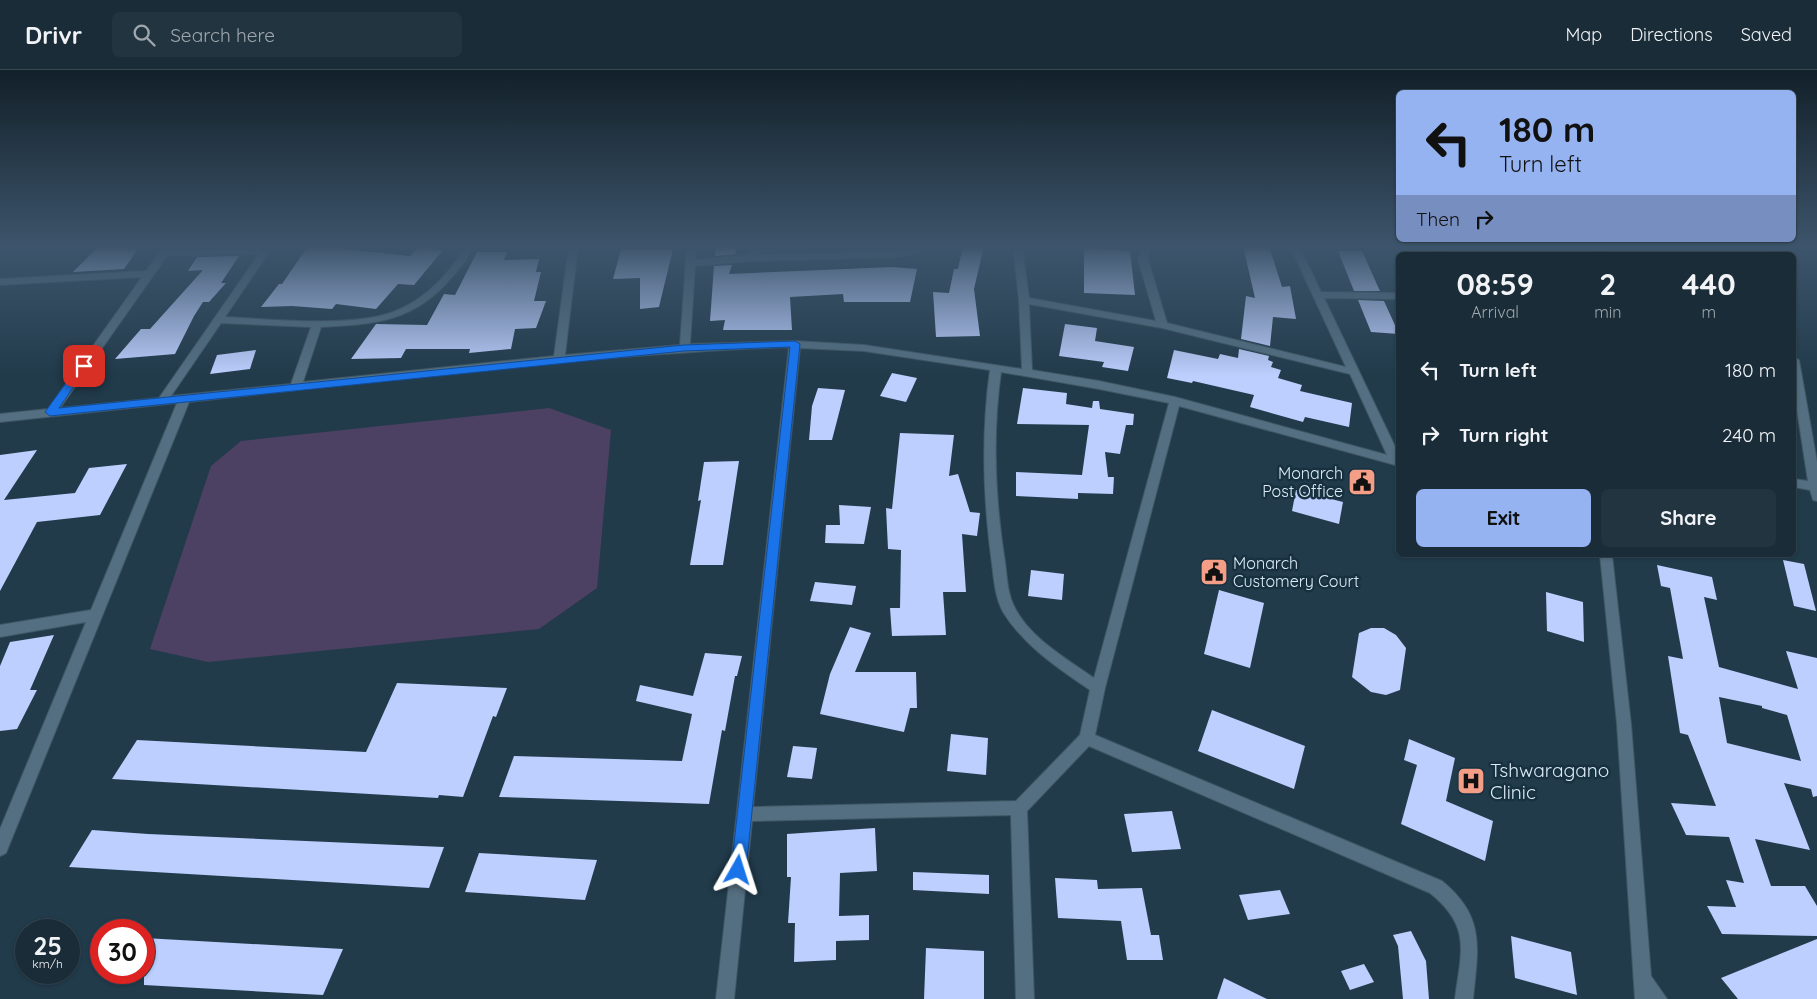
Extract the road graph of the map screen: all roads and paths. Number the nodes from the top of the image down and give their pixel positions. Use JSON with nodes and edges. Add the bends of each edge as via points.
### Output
{"nodes":[{"id":1,"x":139,"y":289,"type":"edge"},
{"id":2,"x":239,"y":289,"type":"edge"},
{"id":3,"x":435,"y":289,"type":"edge"},
{"id":4,"x":568,"y":289,"type":"edge"},
{"id":5,"x":689,"y":289,"type":"edge"},
{"id":6,"x":1023,"y":289,"type":"edge"},
{"id":7,"x":1152,"y":289,"type":"edge"},
{"id":8,"x":1315,"y":289,"type":"edge"},
{"id":9,"x":1318,"y":295,"type":"junction"},
{"id":10,"x":1396,"y":296,"type":"edge"},
{"id":11,"x":1024,"y":300,"type":"junction"},
{"id":12,"x":218,"y":320,"type":"junction"},
{"id":13,"x":317,"y":324,"type":"junction"},
{"id":14,"x":1162,"y":325,"type":"junction"},
{"id":15,"x":795,"y":344,"type":"junction"},
{"id":16,"x":684,"y":348,"type":"junction"},
{"id":17,"x":559,"y":359,"type":"junction"},
{"id":18,"x":996,"y":367,"type":"junction"},
{"id":19,"x":1027,"y":372,"type":"junction"},
{"id":20,"x":1354,"y":372,"type":"junction"},
{"id":21,"x":1796,"y":372,"type":"edge"},
{"id":22,"x":296,"y":386,"type":"junction"},
{"id":23,"x":185,"y":398,"type":"junction"},
{"id":24,"x":163,"y":400,"type":"junction"},
{"id":25,"x":1175,"y":401,"type":"junction"},
{"id":26,"x":50,"y":412,"type":"junction"},
{"id":27,"x":0,"y":418,"type":"edge"},
{"id":28,"x":1396,"y":457,"type":"edge"},
{"id":29,"x":1396,"y":460,"type":"edge"},
{"id":30,"x":1796,"y":484,"type":"edge"},
{"id":31,"x":1816,"y":490,"type":"edge"},
{"id":32,"x":1606,"y":557,"type":"edge"},
{"id":33,"x":95,"y":615,"type":"junction"},
{"id":34,"x":0,"y":631,"type":"edge"},
{"id":35,"x":1098,"y":688,"type":"junction"},
{"id":36,"x":1087,"y":738,"type":"junction"},
{"id":37,"x":1019,"y":808,"type":"junction"},
{"id":38,"x":744,"y":814,"type":"junction"},
{"id":39,"x":0,"y":848,"type":"edge"},
{"id":40,"x":1642,"y":980,"type":"junction"},
{"id":41,"x":725,"y":999,"type":"edge"},
{"id":42,"x":1025,"y":999,"type":"edge"},
{"id":43,"x":1464,"y":999,"type":"edge"},
{"id":44,"x":1644,"y":999,"type":"edge"},
{"id":45,"x":1658,"y":999,"type":"edge"}],
"edges":[{"from":1,"to":26,"type":"street"},
{"from":2,"to":12,"type":"street"},
{"from":3,"to":13,"type":"street","via":[[403,314]]},
{"from":4,"to":17,"type":"street"},
{"from":5,"to":16,"type":"street"},
{"from":6,"to":11,"type":"street"},
{"from":7,"to":14,"type":"street"},
{"from":8,"to":9,"type":"street"},
{"from":9,"to":10,"type":"street"},
{"from":9,"to":20,"type":"street"},
{"from":11,"to":14,"type":"street"},
{"from":11,"to":19,"type":"street"},
{"from":12,"to":13,"type":"street"},
{"from":12,"to":24,"type":"street"},
{"from":13,"to":22,"type":"street"},
{"from":14,"to":20,"type":"street"},
{"from":15,"to":16,"type":"street"},
{"from":15,"to":18,"type":"street","via":[[864,348]]},
{"from":15,"to":38,"type":"street"},
{"from":16,"to":17,"type":"street"},
{"from":17,"to":22,"type":"street"},
{"from":18,"to":19,"type":"street"},
{"from":18,"to":35,"type":"street","via":[[990,422],[990,476],[994,540],[1008,607],[1032,638]]},
{"from":19,"to":25,"type":"street"},
{"from":20,"to":28,"type":"street"},
{"from":21,"to":31,"type":"street"},
{"from":22,"to":23,"type":"street"},
{"from":23,"to":24,"type":"street"},
{"from":23,"to":33,"type":"street"},
{"from":24,"to":26,"type":"street"},
{"from":25,"to":29,"type":"street"},
{"from":25,"to":35,"type":"street"},
{"from":26,"to":27,"type":"street"},
{"from":30,"to":31,"type":"street"},
{"from":32,"to":40,"type":"street","via":[[1624,724]]},
{"from":33,"to":34,"type":"street"},
{"from":33,"to":39,"type":"street"},
{"from":35,"to":36,"type":"street"},
{"from":36,"to":37,"type":"street"},
{"from":36,"to":43,"type":"street","via":[[1436,887],[1449,896],[1459,908],[1469,931]]},
{"from":37,"to":38,"type":"street"},
{"from":37,"to":42,"type":"street"},
{"from":38,"to":41,"type":"street"},
{"from":40,"to":44,"type":"street"},
{"from":40,"to":45,"type":"street"}]}
